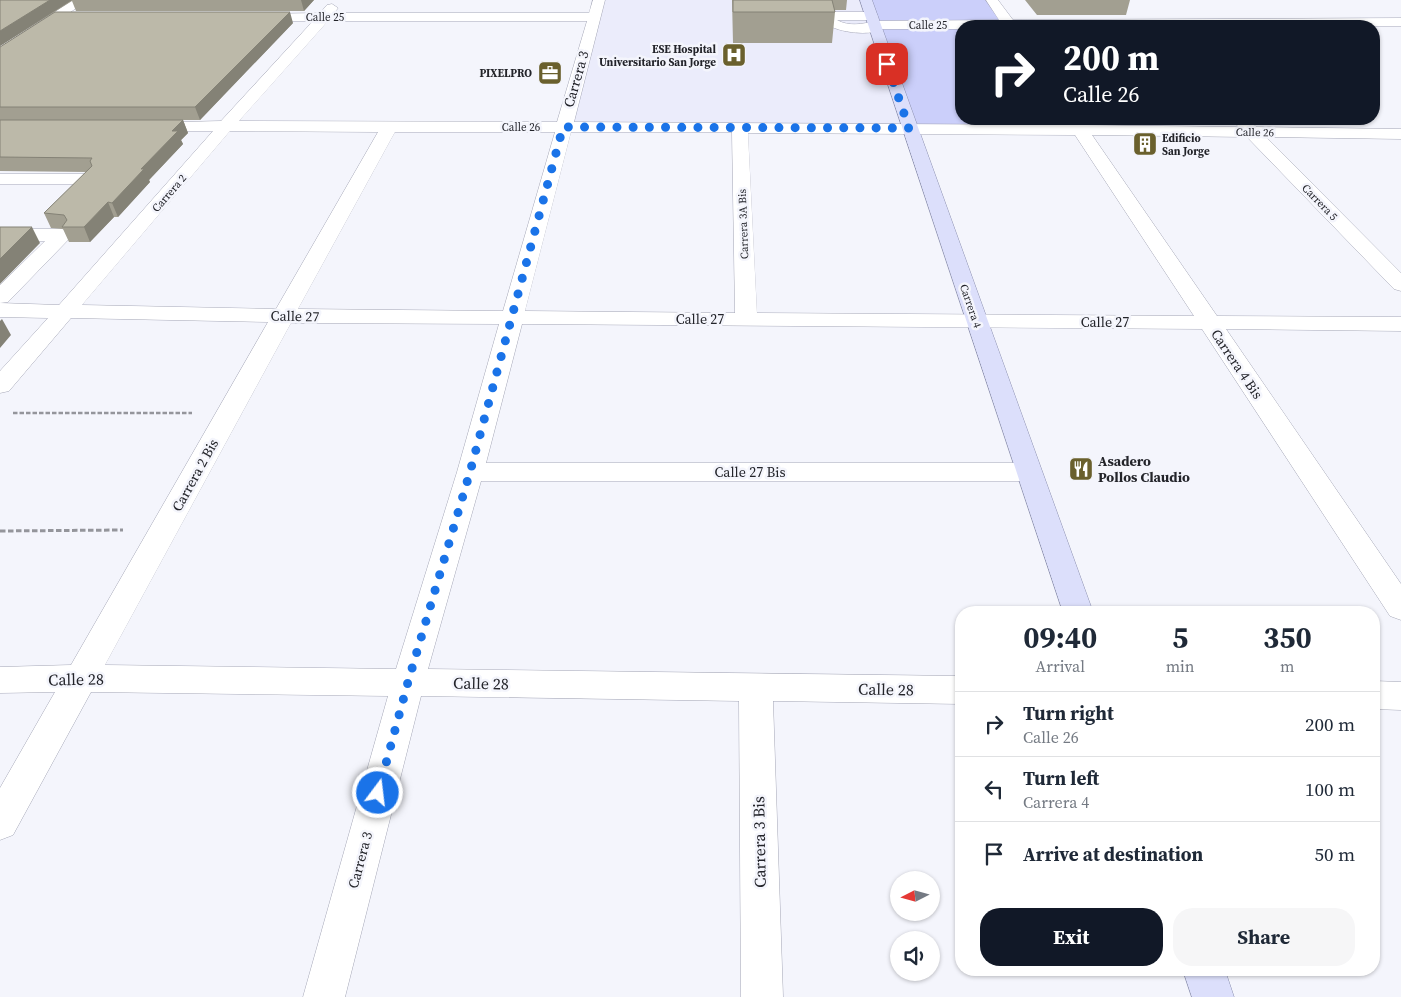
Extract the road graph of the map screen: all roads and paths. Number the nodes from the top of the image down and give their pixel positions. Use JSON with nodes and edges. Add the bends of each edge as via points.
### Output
{"nodes":[{"id":1,"x":82,"y":0,"type":"edge"},
{"id":2,"x":339,"y":0,"type":"edge"},
{"id":3,"x":471,"y":0,"type":"edge"},
{"id":4,"x":599,"y":0,"type":"edge"},
{"id":5,"x":866,"y":0,"type":"edge"},
{"id":6,"x":992,"y":0,"type":"edge"},
{"id":7,"x":1133,"y":12,"type":"dead end"},
{"id":8,"x":57,"y":17,"type":"junction"},
{"id":9,"x":77,"y":17,"type":"edge"},
{"id":10,"x":235,"y":17,"type":"edge"},
{"id":11,"x":324,"y":17,"type":"junction"},
{"id":12,"x":462,"y":17,"type":"junction"},
{"id":13,"x":594,"y":17,"type":"junction"},
{"id":14,"x":1006,"y":20,"type":"edge"},
{"id":15,"x":1140,"y":20,"type":"edge"},
{"id":16,"x":1380,"y":22,"type":"edge"},
{"id":17,"x":1401,"y":22,"type":"edge"},
{"id":18,"x":874,"y":23,"type":"junction"},
{"id":19,"x":955,"y":24,"type":"edge"},
{"id":20,"x":0,"y":54,"type":"edge"},
{"id":21,"x":1034,"y":125,"type":"edge"},
{"id":22,"x":1077,"y":125,"type":"edge"},
{"id":23,"x":1245,"y":125,"type":"edge"},
{"id":24,"x":128,"y":126,"type":"edge"},
{"id":25,"x":226,"y":126,"type":"junction"},
{"id":26,"x":389,"y":126,"type":"junction"},
{"id":27,"x":563,"y":127,"type":"junction"},
{"id":28,"x":740,"y":128,"type":"junction"},
{"id":29,"x":909,"y":128,"type":"junction"},
{"id":30,"x":1401,"y":134,"type":"edge"},
{"id":31,"x":0,"y":178,"type":"edge"},
{"id":32,"x":69,"y":197,"type":"edge"},
{"id":33,"x":50,"y":216,"type":"edge"},
{"id":34,"x":0,"y":235,"type":"edge"},
{"id":35,"x":30,"y":235,"type":"junction"},
{"id":36,"x":1401,"y":285,"type":"edge"},
{"id":37,"x":0,"y":297,"type":"edge"},
{"id":38,"x":0,"y":310,"type":"edge"},
{"id":39,"x":67,"y":312,"type":"junction"},
{"id":40,"x":284,"y":316,"type":"junction"},
{"id":41,"x":511,"y":318,"type":"junction"},
{"id":42,"x":746,"y":320,"type":"junction"},
{"id":43,"x":977,"y":321,"type":"junction"},
{"id":44,"x":1210,"y":323,"type":"junction"},
{"id":45,"x":1401,"y":324,"type":"edge"},
{"id":46,"x":0,"y":386,"type":"edge"},
{"id":47,"x":230,"y":412,"type":"junction"},
{"id":48,"x":8,"y":413,"type":"dead end"},
{"id":49,"x":470,"y":472,"type":"junction"},
{"id":50,"x":1029,"y":472,"type":"junction"},
{"id":51,"x":164,"y":530,"type":"junction"},
{"id":52,"x":0,"y":531,"type":"edge"},
{"id":53,"x":1076,"y":606,"type":"edge"},
{"id":54,"x":1401,"y":608,"type":"edge"},
{"id":55,"x":81,"y":678,"type":"junction"},
{"id":56,"x":0,"y":680,"type":"edge"},
{"id":57,"x":408,"y":682,"type":"junction"},
{"id":58,"x":756,"y":687,"type":"junction"},
{"id":59,"x":955,"y":690,"type":"edge"},
{"id":60,"x":1380,"y":696,"type":"edge"},
{"id":61,"x":1401,"y":696,"type":"edge"},
{"id":62,"x":0,"y":823,"type":"edge"},
{"id":63,"x":1206,"y":976,"type":"edge"},
{"id":64,"x":324,"y":997,"type":"edge"},
{"id":65,"x":762,"y":997,"type":"edge"},
{"id":66,"x":1213,"y":997,"type":"edge"}],
"edges":[{"from":1,"to":8,"type":"street"},
{"from":2,"to":11,"type":"street","name":"Carrera 2"},
{"from":3,"to":12,"type":"street"},
{"from":4,"to":13,"type":"street","name":"Carrera 3"},
{"from":5,"to":18,"type":"main road","name":"Carrera 4"},
{"from":6,"to":14,"type":"street"},
{"from":7,"to":15,"type":"street"},
{"from":8,"to":9,"type":"street"},
{"from":8,"to":20,"type":"street"},
{"from":10,"to":11,"type":"street","name":"Calle 25"},
{"from":11,"to":12,"type":"street","name":"Calle 25"},
{"from":11,"to":25,"type":"street","name":"Carrera 2"},
{"from":12,"to":13,"type":"street","name":"Calle 25"},
{"from":13,"to":27,"type":"street","name":"Carrera 3"},
{"from":16,"to":17,"type":"street","name":"Calle 25"},
{"from":18,"to":19,"type":"street","name":"Calle 25"},
{"from":18,"to":29,"type":"main road","name":"Carrera 4"},
{"from":21,"to":29,"type":"street","name":"Calle 26"},
{"from":22,"to":44,"type":"street","name":"Carrera 4 Bis"},
{"from":23,"to":30,"type":"street","name":"Calle 26"},
{"from":23,"to":36,"type":"street","name":"Carrera 5"},
{"from":24,"to":25,"type":"street","name":"Calle 26"},
{"from":25,"to":26,"type":"street","name":"Calle 26"},
{"from":25,"to":39,"type":"street","name":"Carrera 2"},
{"from":26,"to":27,"type":"street","name":"Calle 26"},
{"from":26,"to":40,"type":"street","name":"Carrera 2 Bis"},
{"from":27,"to":28,"type":"street","name":"Calle 26"},
{"from":27,"to":41,"type":"street","name":"Carrera 3"},
{"from":28,"to":29,"type":"street","name":"Calle 26"},
{"from":28,"to":42,"type":"street","name":"Carrera 3A Bis"},
{"from":29,"to":43,"type":"main road","name":"Carrera 4"},
{"from":31,"to":32,"type":"street","via":[[88,179]]},
{"from":33,"to":35,"type":"street"},
{"from":34,"to":35,"type":"street"},
{"from":35,"to":37,"type":"street","via":[[62,235]]},
{"from":38,"to":39,"type":"street","name":"Calle 27"},
{"from":39,"to":40,"type":"street","name":"Calle 27"},
{"from":39,"to":46,"type":"street","name":"Carrera 2"},
{"from":40,"to":41,"type":"street","name":"Calle 27"},
{"from":40,"to":47,"type":"street","name":"Carrera 2 Bis"},
{"from":41,"to":42,"type":"street","name":"Calle 27"},
{"from":41,"to":49,"type":"street","name":"Carrera 3"},
{"from":42,"to":43,"type":"street","name":"Calle 27"},
{"from":43,"to":44,"type":"street","name":"Calle 27"},
{"from":43,"to":50,"type":"main road","name":"Carrera 4"},
{"from":44,"to":45,"type":"street","name":"Calle 27"},
{"from":44,"to":54,"type":"street","name":"Carrera 4 Bis"},
{"from":47,"to":48,"type":"path"},
{"from":47,"to":51,"type":"street","name":"Carrera 2 Bis"},
{"from":49,"to":50,"type":"street","name":"Calle 27 Bis"},
{"from":49,"to":57,"type":"street","name":"Carrera 3"},
{"from":50,"to":53,"type":"main road","name":"Carrera 4"},
{"from":51,"to":52,"type":"path"},
{"from":51,"to":55,"type":"street","name":"Carrera 2 Bis"},
{"from":55,"to":56,"type":"street","name":"Calle 28"},
{"from":55,"to":57,"type":"street","name":"Calle 28"},
{"from":55,"to":62,"type":"street","name":"Carrera 2 Bis"},
{"from":57,"to":58,"type":"street","name":"Calle 28"},
{"from":57,"to":64,"type":"street","name":"Carrera 3"},
{"from":58,"to":59,"type":"street","name":"Calle 28"},
{"from":58,"to":65,"type":"street","name":"Carrera 3 Bis"},
{"from":60,"to":61,"type":"street"},
{"from":63,"to":66,"type":"main road"}]}
